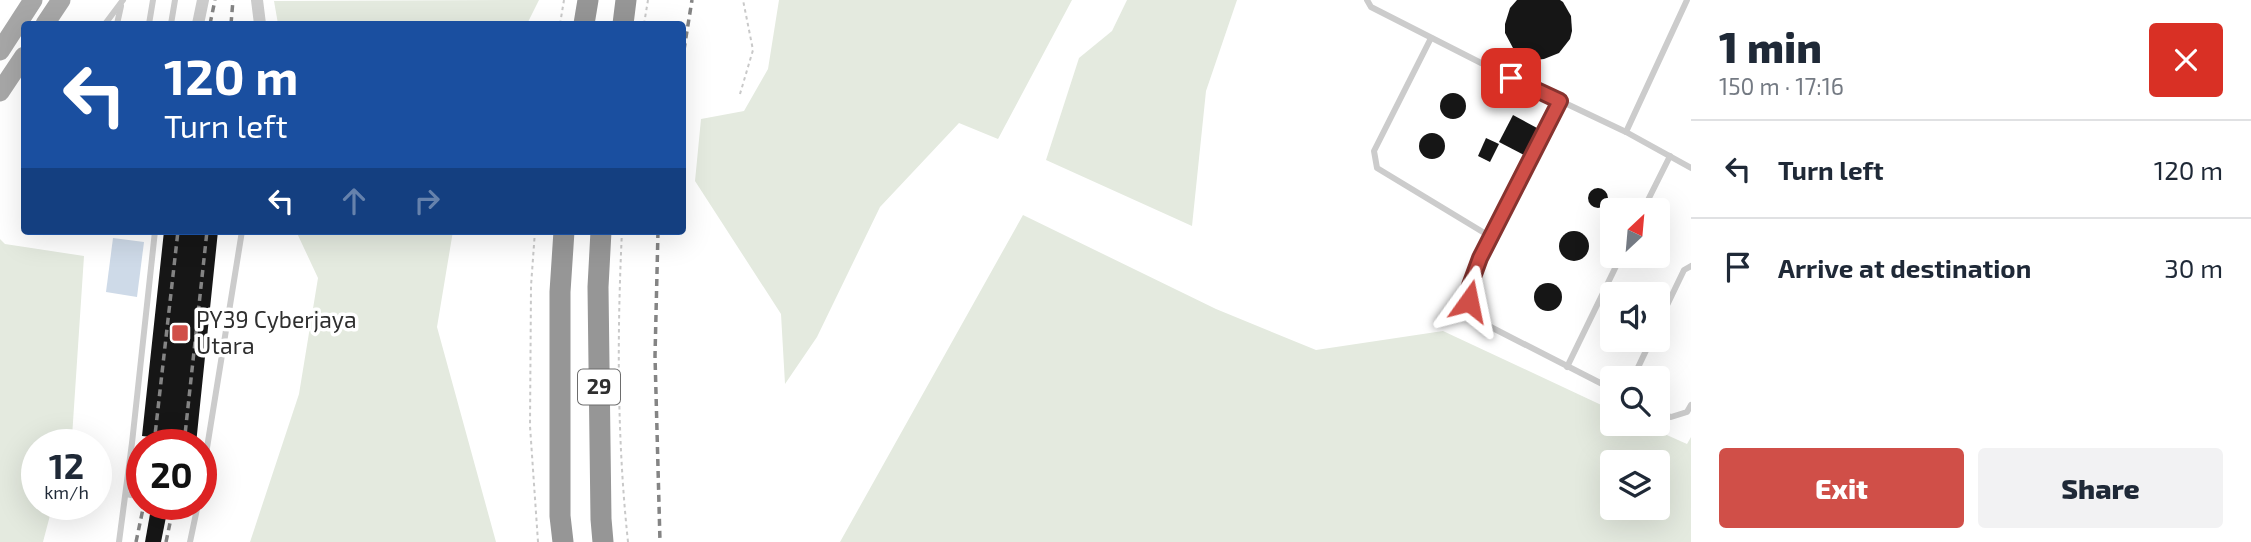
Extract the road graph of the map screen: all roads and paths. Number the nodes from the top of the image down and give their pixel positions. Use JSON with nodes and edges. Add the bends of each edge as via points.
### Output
{"nodes":[{"id":1,"x":33,"y":0,"type":"edge"},
{"id":2,"x":61,"y":0,"type":"edge"},
{"id":3,"x":153,"y":0,"type":"edge"},
{"id":4,"x":175,"y":0,"type":"edge"},
{"id":5,"x":203,"y":0,"type":"edge"},
{"id":6,"x":257,"y":0,"type":"edge"},
{"id":7,"x":564,"y":0,"type":"edge"},
{"id":8,"x":588,"y":0,"type":"edge"},
{"id":9,"x":626,"y":0,"type":"edge"},
{"id":10,"x":648,"y":0,"type":"edge"},
{"id":11,"x":743,"y":0,"type":"edge"},
{"id":12,"x":1367,"y":0,"type":"edge"},
{"id":13,"x":1688,"y":0,"type":"edge"},
{"id":14,"x":122,"y":2,"type":"edge"},
{"id":15,"x":47,"y":21,"type":"edge"},
{"id":16,"x":107,"y":21,"type":"edge"},
{"id":17,"x":118,"y":21,"type":"edge"},
{"id":18,"x":150,"y":21,"type":"edge"},
{"id":19,"x":172,"y":21,"type":"edge"},
{"id":20,"x":199,"y":21,"type":"edge"},
{"id":21,"x":260,"y":21,"type":"edge"},
{"id":22,"x":560,"y":21,"type":"edge"},
{"id":23,"x":584,"y":21,"type":"edge"},
{"id":24,"x":623,"y":21,"type":"edge"},
{"id":25,"x":644,"y":21,"type":"edge"},
{"id":26,"x":1431,"y":38,"type":"junction"},
{"id":27,"x":0,"y":51,"type":"edge"},
{"id":28,"x":21,"y":60,"type":"edge"},
{"id":29,"x":0,"y":92,"type":"edge"},
{"id":30,"x":740,"y":94,"type":"dead end"},
{"id":31,"x":1560,"y":101,"type":"junction"},
{"id":32,"x":1626,"y":132,"type":"junction"},
{"id":33,"x":1670,"y":156,"type":"junction"},
{"id":34,"x":1691,"y":168,"type":"edge"},
{"id":35,"x":1649,"y":198,"type":"edge"},
{"id":36,"x":155,"y":235,"type":"edge"},
{"id":37,"x":241,"y":235,"type":"edge"},
{"id":38,"x":535,"y":235,"type":"edge"},
{"id":39,"x":564,"y":235,"type":"edge"},
{"id":40,"x":601,"y":235,"type":"edge"},
{"id":41,"x":622,"y":235,"type":"edge"},
{"id":42,"x":1491,"y":237,"type":"junction"},
{"id":43,"x":1691,"y":267,"type":"edge"},
{"id":44,"x":1615,"y":268,"type":"edge"},
{"id":45,"x":1670,"y":299,"type":"edge"},
{"id":46,"x":1567,"y":368,"type":"junction"},
{"id":47,"x":1600,"y":384,"type":"edge"},
{"id":48,"x":1691,"y":405,"type":"edge"},
{"id":49,"x":1670,"y":417,"type":"edge"},
{"id":50,"x":133,"y":429,"type":"edge"},
{"id":51,"x":210,"y":429,"type":"edge"},
{"id":52,"x":126,"y":494,"type":"edge"},
{"id":53,"x":195,"y":520,"type":"edge"},
{"id":54,"x":119,"y":542,"type":"edge"},
{"id":55,"x":190,"y":542,"type":"edge"},
{"id":56,"x":538,"y":542,"type":"edge"},
{"id":57,"x":563,"y":542,"type":"edge"},
{"id":58,"x":603,"y":542,"type":"edge"},
{"id":59,"x":628,"y":542,"type":"edge"}],
"edges":[{"from":1,"to":27,"type":"main road"},
{"from":2,"to":15,"type":"main road"},
{"from":3,"to":18,"type":"lane"},
{"from":4,"to":19,"type":"lane"},
{"from":5,"to":20,"type":"street"},
{"from":6,"to":21,"type":"street"},
{"from":7,"to":22,"type":"path"},
{"from":8,"to":23,"type":"highway"},
{"from":9,"to":24,"type":"highway"},
{"from":10,"to":25,"type":"path"},
{"from":11,"to":30,"type":"path","via":[[753,50]]},
{"from":12,"to":26,"type":"lane","via":[[1371,7]]},
{"from":13,"to":32,"type":"lane"},
{"from":14,"to":16,"type":"lane"},
{"from":14,"to":17,"type":"lane"},
{"from":26,"to":31,"type":"lane"},
{"from":26,"to":42,"type":"lane","via":[[1374,151],[1377,168]]},
{"from":28,"to":29,"type":"main road"},
{"from":31,"to":32,"type":"lane"},
{"from":31,"to":42,"type":"lane"},
{"from":32,"to":33,"type":"lane"},
{"from":33,"to":34,"type":"lane"},
{"from":33,"to":35,"type":"lane"},
{"from":36,"to":50,"type":"lane"},
{"from":37,"to":51,"type":"lane"},
{"from":38,"to":56,"type":"path","via":[[530,426]]},
{"from":39,"to":57,"type":"highway","number":"29","via":[[560,292]]},
{"from":40,"to":58,"type":"highway","number":"29"},
{"from":41,"to":59,"type":"path","via":[[619,385]]},
{"from":42,"to":46,"type":"lane","via":[[1469,288],[1469,301],[1481,323]]},
{"from":43,"to":45,"type":"lane","via":[[1684,270]]},
{"from":44,"to":46,"type":"lane"},
{"from":46,"to":47,"type":"lane"},
{"from":48,"to":49,"type":"lane","via":[[1687,412]]},
{"from":52,"to":54,"type":"lane"},
{"from":53,"to":55,"type":"lane"}]}
